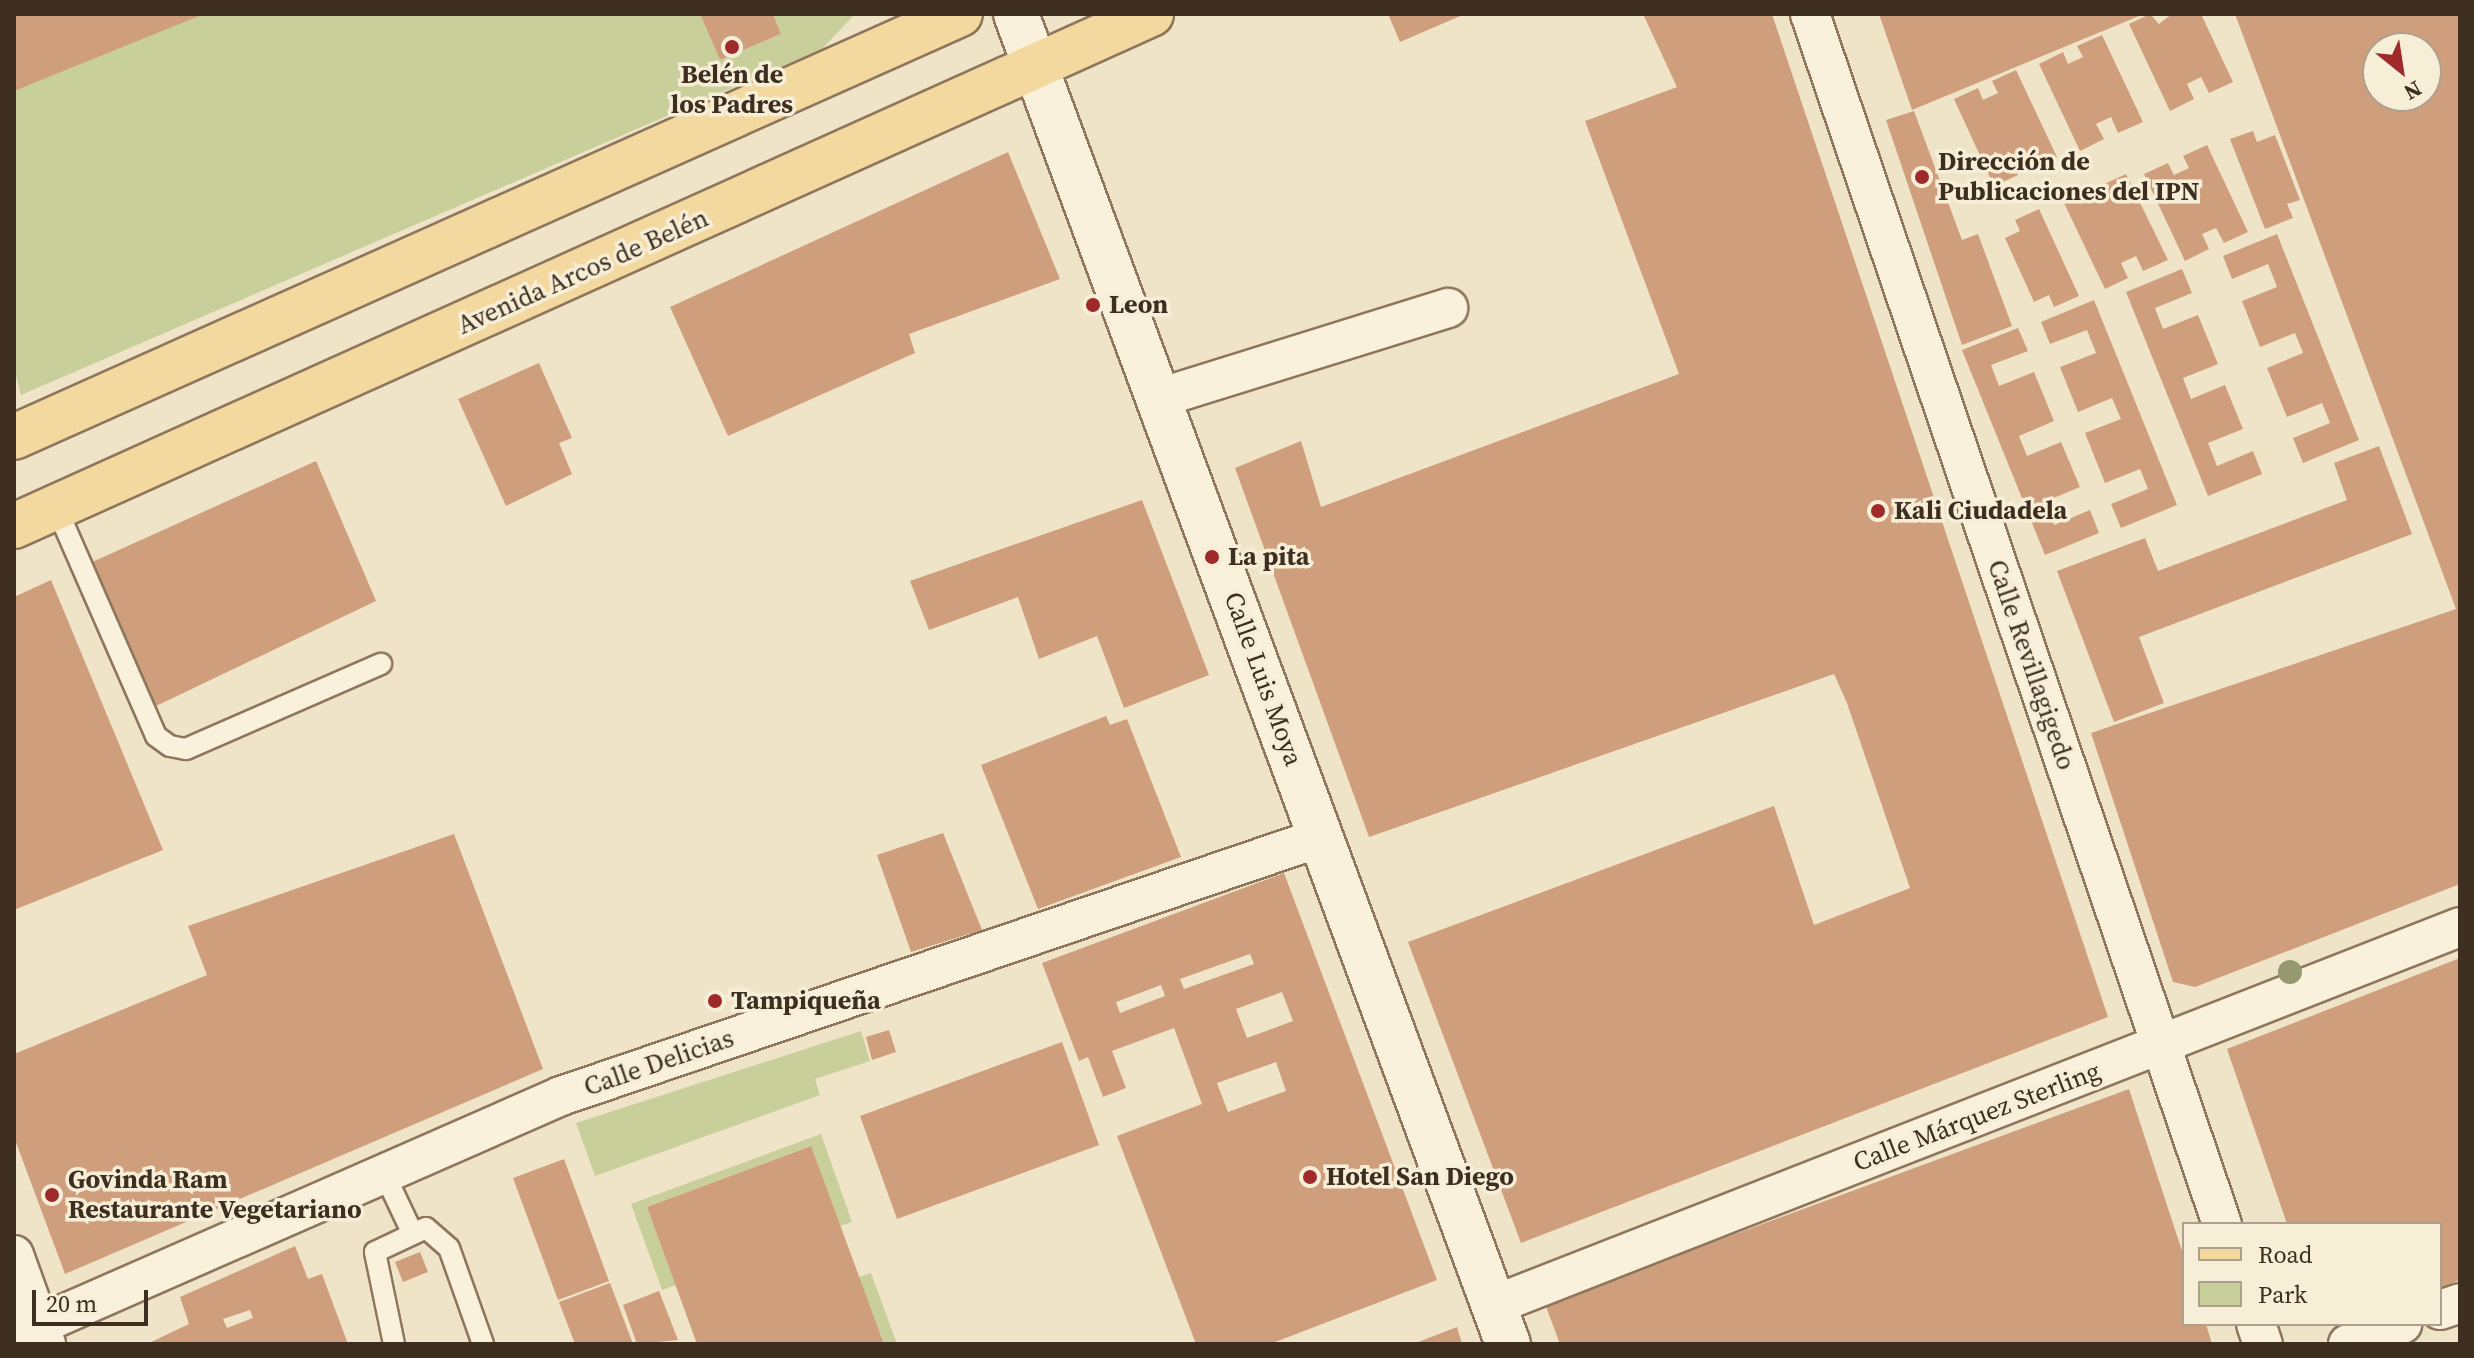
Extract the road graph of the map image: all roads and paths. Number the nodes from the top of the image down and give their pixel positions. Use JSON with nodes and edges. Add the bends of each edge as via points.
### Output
{"nodes":[{"id":1,"x":960,"y":14,"type":"edge"},
{"id":2,"x":1016,"y":14,"type":"edge"},
{"id":3,"x":1151,"y":14,"type":"edge"},
{"id":4,"x":1810,"y":14,"type":"edge"},
{"id":5,"x":1038,"y":69,"type":"junction"},
{"id":6,"x":1448,"y":308,"type":"dead end"},
{"id":7,"x":1159,"y":398,"type":"junction"},
{"id":8,"x":14,"y":437,"type":"edge"},
{"id":9,"x":56,"y":507,"type":"junction"},
{"id":10,"x":14,"y":526,"type":"edge"},
{"id":11,"x":381,"y":664,"type":"dead end"},
{"id":12,"x":1322,"y":837,"type":"junction"},
{"id":13,"x":2460,"y":927,"type":"edge"},
{"id":14,"x":2161,"y":1046,"type":"junction"},
{"id":15,"x":383,"y":1171,"type":"junction"},
{"id":16,"x":2221,"y":1222,"type":"edge"},
{"id":17,"x":411,"y":1230,"type":"junction"},
{"id":18,"x":14,"y":1255,"type":"edge"},
{"id":19,"x":1501,"y":1324,"type":"edge"},
{"id":20,"x":2397,"y":1326,"type":"edge"},
{"id":21,"x":33,"y":1335,"type":"edge"},
{"id":22,"x":394,"y":1344,"type":"edge"},
{"id":23,"x":483,"y":1344,"type":"edge"},
{"id":24,"x":2348,"y":1344,"type":"edge"}],
"edges":[{"from":1,"to":8,"type":"main road"},
{"from":2,"to":5,"type":"street","name":"Calle Luis Moya"},
{"from":3,"to":5,"type":"main road","name":"Avenida Arcos de Belén"},
{"from":4,"to":14,"type":"street","name":"Calle Revillagigedo"},
{"from":5,"to":7,"type":"street","name":"Calle Luis Moya"},
{"from":5,"to":9,"type":"main road","name":"Avenida Arcos de Belén"},
{"from":6,"to":7,"type":"street"},
{"from":7,"to":12,"type":"street","name":"Calle Luis Moya"},
{"from":9,"to":10,"type":"main road","name":"Avenida Arcos de Belén"},
{"from":9,"to":11,"type":"lane","via":[[156,736],[170,746],[186,749]]},
{"from":12,"to":15,"type":"street","name":"Calle Delicias","via":[[561,1096]]},
{"from":12,"to":19,"type":"street","name":"Calle Luis Moya"},
{"from":13,"to":14,"type":"street","name":"Calle Márquez Sterling"},
{"from":14,"to":16,"type":"street","name":"Calle Revillagigedo"},
{"from":14,"to":19,"type":"street","name":"Calle Márquez Sterling"},
{"from":15,"to":17,"type":"lane"},
{"from":15,"to":21,"type":"street","name":"Calle Delicias"},
{"from":17,"to":22,"type":"lane","via":[[385,1242],[373,1264]]},
{"from":17,"to":23,"type":"lane","via":[[426,1228],[444,1239]]},
{"from":18,"to":21,"type":"street"},
{"from":20,"to":24,"type":"street"}]}
